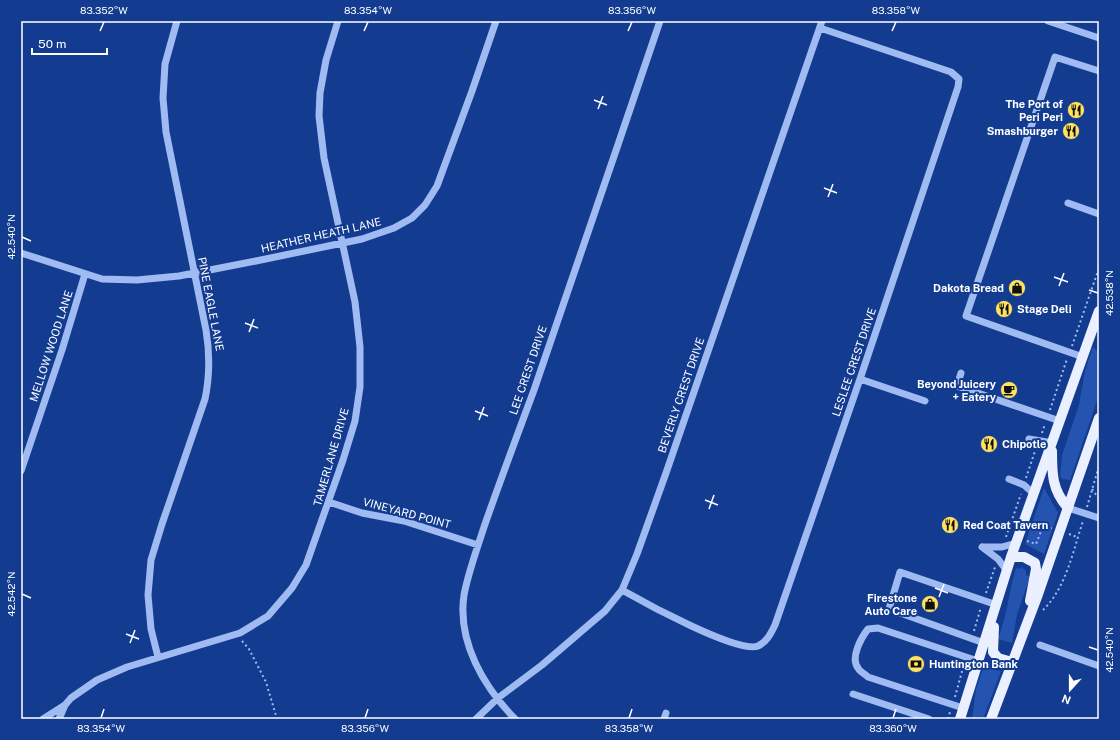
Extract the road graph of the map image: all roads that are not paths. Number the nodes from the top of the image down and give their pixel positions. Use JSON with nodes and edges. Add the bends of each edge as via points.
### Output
{"nodes":[{"id":1,"x":177,"y":21,"type":"edge"},
{"id":2,"x":338,"y":21,"type":"edge"},
{"id":3,"x":496,"y":21,"type":"edge"},
{"id":4,"x":660,"y":21,"type":"edge"},
{"id":5,"x":1048,"y":21,"type":"edge"},
{"id":6,"x":821,"y":24,"type":"edge"},
{"id":7,"x":1099,"y":38,"type":"edge"},
{"id":8,"x":1099,"y":72,"type":"edge"},
{"id":9,"x":1068,"y":204,"type":"dead end"},
{"id":10,"x":1099,"y":214,"type":"edge"},
{"id":11,"x":341,"y":243,"type":"junction"},
{"id":12,"x":21,"y":253,"type":"edge"},
{"id":13,"x":194,"y":273,"type":"junction"},
{"id":14,"x":85,"y":274,"type":"junction"},
{"id":15,"x":1099,"y":311,"type":"edge"},
{"id":16,"x":1083,"y":357,"type":"junction"},
{"id":17,"x":961,"y":373,"type":"dead end"},
{"id":18,"x":860,"y":379,"type":"junction"},
{"id":19,"x":925,"y":401,"type":"dead end"},
{"id":20,"x":1060,"y":421,"type":"junction"},
{"id":21,"x":1098,"y":422,"type":"edge"},
{"id":22,"x":1029,"y":439,"type":"dead end"},
{"id":23,"x":1053,"y":443,"type":"junction"},
{"id":24,"x":21,"y":471,"type":"edge"},
{"id":25,"x":1009,"y":479,"type":"dead end"},
{"id":26,"x":1034,"y":494,"type":"junction"},
{"id":27,"x":329,"y":502,"type":"junction"},
{"id":28,"x":1068,"y":508,"type":"junction"},
{"id":29,"x":1099,"y":518,"type":"edge"},
{"id":30,"x":1016,"y":543,"type":"junction"},
{"id":31,"x":478,"y":545,"type":"junction"},
{"id":32,"x":1011,"y":558,"type":"junction"},
{"id":33,"x":1007,"y":571,"type":"junction"},
{"id":34,"x":622,"y":590,"type":"junction"},
{"id":35,"x":996,"y":607,"type":"junction"},
{"id":36,"x":1021,"y":638,"type":"junction"},
{"id":37,"x":984,"y":642,"type":"junction"},
{"id":38,"x":1040,"y":645,"type":"dead end"},
{"id":39,"x":158,"y":657,"type":"junction"},
{"id":40,"x":978,"y":661,"type":"junction"},
{"id":41,"x":1012,"y":662,"type":"junction"},
{"id":42,"x":1099,"y":666,"type":"edge"},
{"id":43,"x":853,"y":694,"type":"dead end"},
{"id":44,"x":498,"y":698,"type":"junction"},
{"id":45,"x":65,"y":705,"type":"junction"},
{"id":46,"x":963,"y":708,"type":"junction"},
{"id":47,"x":43,"y":719,"type":"edge"},
{"id":48,"x":59,"y":719,"type":"edge"},
{"id":49,"x":476,"y":719,"type":"edge"},
{"id":50,"x":515,"y":719,"type":"edge"},
{"id":51,"x":929,"y":719,"type":"edge"},
{"id":52,"x":960,"y":719,"type":"edge"},
{"id":53,"x":991,"y":719,"type":"edge"}],
"edges":[{"from":1,"to":13,"type":"street","name":"PINE EAGLE LANE","via":[[165,64],[163,98],[166,132]]},
{"from":2,"to":11,"type":"street","name":"TAMERLANE DRIVE","via":[[326,60],[319,116],[324,158]]},
{"from":3,"to":11,"type":"street","name":"HEATHER HEATH LANE","via":[[445,168],[425,205],[412,218],[394,228]]},
{"from":4,"to":31,"type":"street","name":"LEE CREST DRIVE"},
{"from":5,"to":7,"type":"street"},
{"from":6,"to":18,"type":"street","name":"LESLEE CREST DRIVE","via":[[941,68],[959,79],[955,100]]},
{"from":6,"to":34,"type":"street","name":"BEVERLY CREST DRIVE","via":[[638,554]]},
{"from":8,"to":16,"type":"street","via":[[1055,57],[966,316]]},
{"from":9,"to":10,"type":"street"},
{"from":11,"to":13,"type":"street","name":"HEATHER HEATH LANE"},
{"from":11,"to":27,"type":"street","name":"TAMERLANE DRIVE","via":[[360,347],[360,387],[355,421]]},
{"from":12,"to":14,"type":"street","name":"HEATHER HEATH LANE"},
{"from":13,"to":14,"type":"street","name":"HEATHER HEATH LANE","via":[[138,280],[102,279]]},
{"from":13,"to":39,"type":"street","name":"PINE EAGLE LANE","via":[[210,351],[210,378],[152,560],[148,595],[151,628]]},
{"from":14,"to":24,"type":"street","name":"MELLOW WOOD LANE"},
{"from":15,"to":16,"type":"main road"},
{"from":16,"to":20,"type":"main road"},
{"from":17,"to":20,"type":"street","via":[[957,386]]},
{"from":18,"to":19,"type":"street"},
{"from":18,"to":34,"type":"street","name":"LESLEE CREST DRIVE","via":[[775,625],[767,639],[757,646],[742,645],[667,615]]},
{"from":20,"to":23,"type":"main road"},
{"from":21,"to":28,"type":"main road"},
{"from":22,"to":23,"type":"street"},
{"from":23,"to":26,"type":"main road"},
{"from":23,"to":28,"type":"main road","via":[[1054,485],[1059,498]]},
{"from":25,"to":26,"type":"street","via":[[1024,485]]},
{"from":26,"to":30,"type":"main road"},
{"from":27,"to":31,"type":"street","name":"VINEYARD POINT","via":[[404,521]]},
{"from":27,"to":39,"type":"street","name":"TAMERLANE DRIVE","via":[[306,565],[292,588],[268,616],[239,633]]},
{"from":28,"to":29,"type":"street"},
{"from":28,"to":36,"type":"main road"},
{"from":30,"to":32,"type":"main road"},
{"from":30,"to":33,"type":"street","via":[[1002,547],[982,547],[998,559]]},
{"from":31,"to":44,"type":"street","name":"LEE CREST DRIVE","via":[[464,596],[465,633],[476,665],[488,687]]},
{"from":32,"to":33,"type":"main road"},
{"from":32,"to":36,"type":"main road","via":[[1031,559],[1036,569]]},
{"from":33,"to":35,"type":"main road"},
{"from":34,"to":44,"type":"street","name":"BEVERLY CREST DRIVE","via":[[605,612]]},
{"from":35,"to":37,"type":"main road"},
{"from":35,"to":37,"type":"street","via":[[900,572],[889,609]]},
{"from":35,"to":41,"type":"main road","via":[[993,652],[998,658]]},
{"from":36,"to":41,"type":"main road"},
{"from":37,"to":40,"type":"main road"},
{"from":38,"to":42,"type":"street"},
{"from":39,"to":45,"type":"street","name":"TAMERLANE DRIVE","via":[[97,680]]},
{"from":40,"to":46,"type":"main road"},
{"from":40,"to":46,"type":"street","via":[[878,628],[868,629],[862,637],[855,660],[858,668],[868,677]]},
{"from":41,"to":53,"type":"main road"},
{"from":43,"to":51,"type":"street"},
{"from":44,"to":49,"type":"street","name":"BEVERLY CREST DRIVE"},
{"from":44,"to":50,"type":"street","name":"LEE CREST DRIVE"},
{"from":45,"to":47,"type":"street","name":"TAMERLANE DRIVE"},
{"from":45,"to":48,"type":"street","name":"TAMERLANE DRIVE"},
{"from":46,"to":52,"type":"main road"}]}
